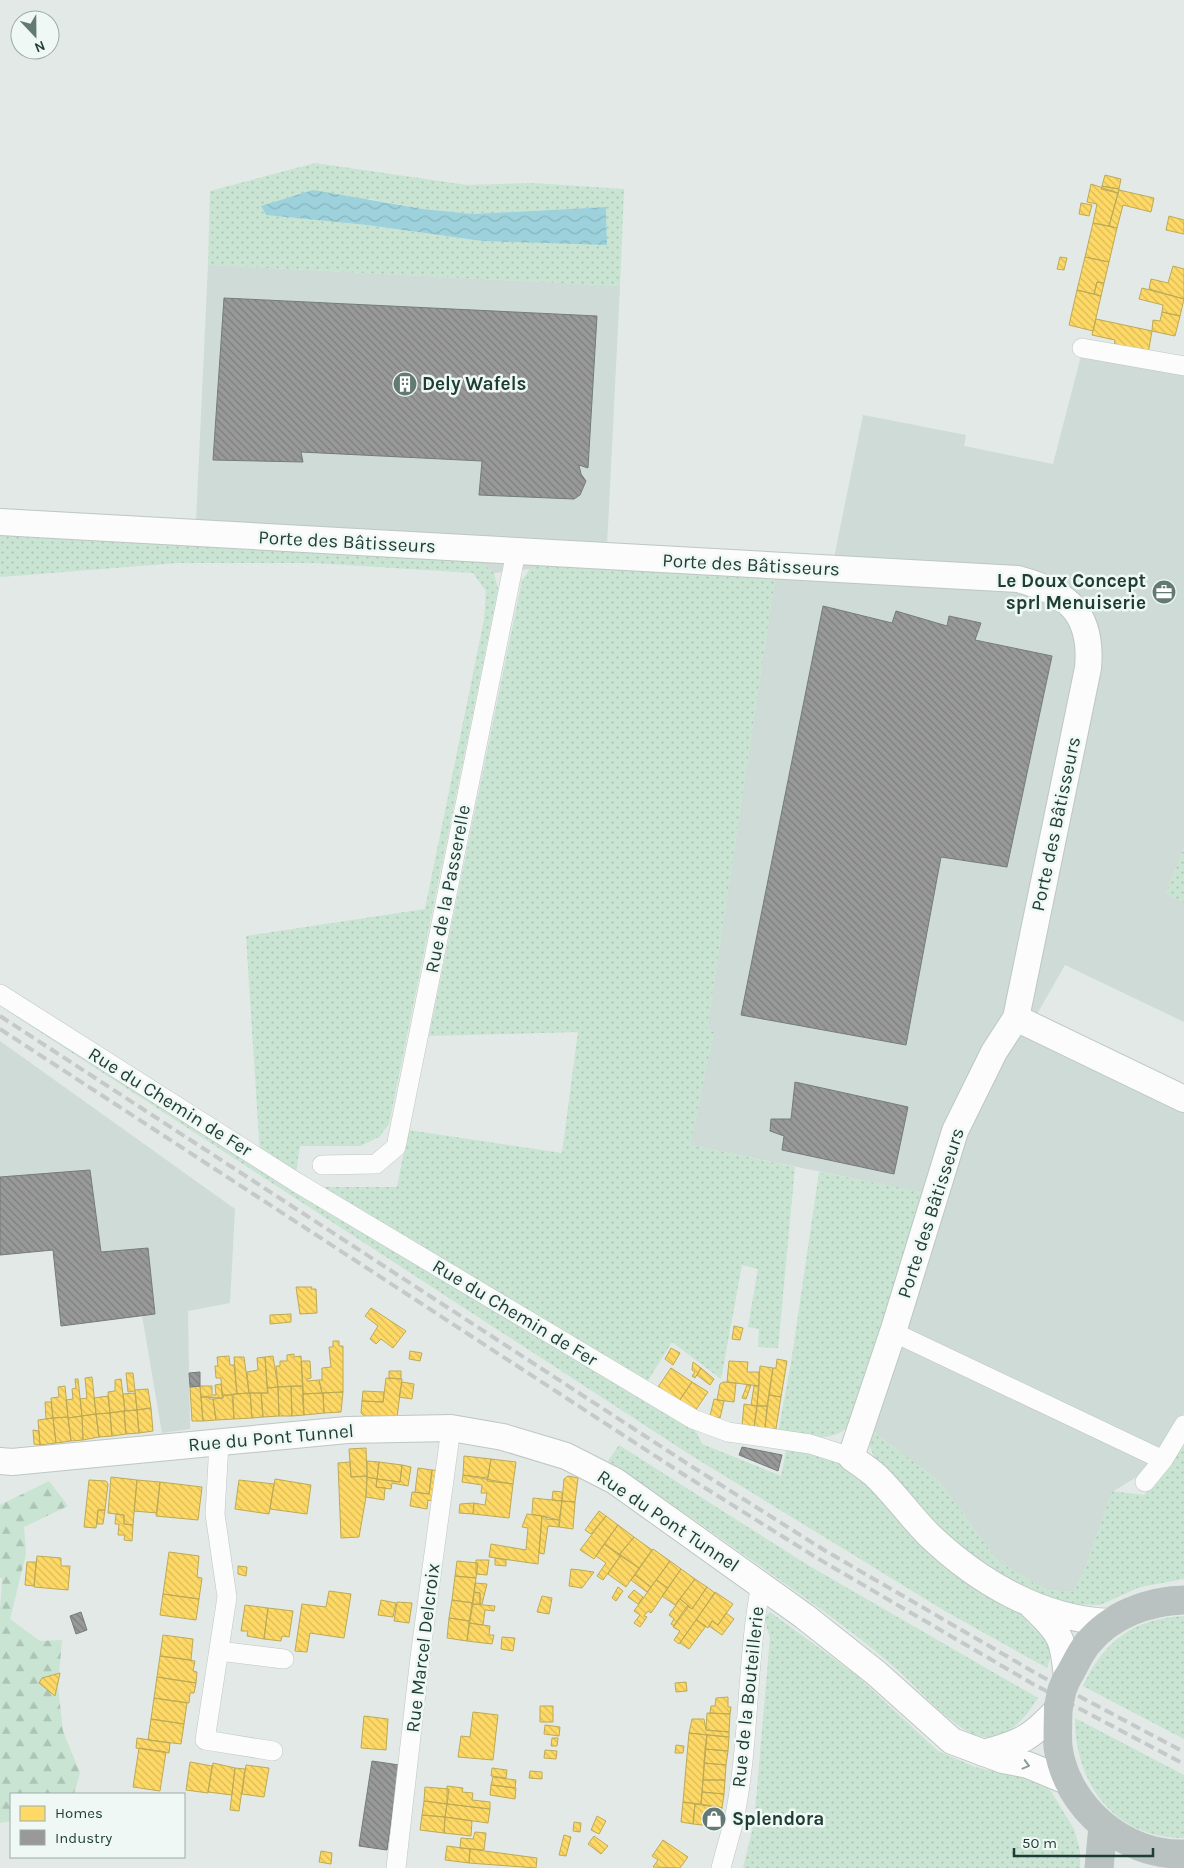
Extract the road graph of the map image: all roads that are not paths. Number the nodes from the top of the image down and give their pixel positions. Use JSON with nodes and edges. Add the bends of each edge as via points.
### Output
{"nodes":[{"id":1,"x":1082,"y":348,"type":"dead end"},
{"id":2,"x":1184,"y":366,"type":"edge"},
{"id":3,"x":0,"y":522,"type":"edge"},
{"id":4,"x":516,"y":552,"type":"junction"},
{"id":5,"x":0,"y":994,"type":"edge"},
{"id":6,"x":1016,"y":1018,"type":"junction"},
{"id":7,"x":1184,"y":1099,"type":"edge"},
{"id":8,"x":322,"y":1165,"type":"dead end"},
{"id":9,"x":893,"y":1332,"type":"junction"},
{"id":10,"x":1184,"y":1425,"type":"edge"},
{"id":11,"x":451,"y":1428,"type":"junction"},
{"id":12,"x":219,"y":1443,"type":"junction"},
{"id":13,"x":851,"y":1457,"type":"junction"},
{"id":14,"x":1163,"y":1460,"type":"junction"},
{"id":15,"x":4,"y":1465,"type":"edge"},
{"id":16,"x":1144,"y":1482,"type":"dead end"},
{"id":17,"x":761,"y":1584,"type":"junction"},
{"id":18,"x":1184,"y":1600,"type":"edge"},
{"id":19,"x":1032,"y":1605,"type":"junction"},
{"id":20,"x":1111,"y":1622,"type":"junction"},
{"id":21,"x":219,"y":1651,"type":"junction"},
{"id":22,"x":284,"y":1660,"type":"dead end"},
{"id":23,"x":1067,"y":1678,"type":"junction"},
{"id":24,"x":1058,"y":1709,"type":"junction"},
{"id":25,"x":274,"y":1751,"type":"dead end"},
{"id":26,"x":982,"y":1752,"type":"junction"},
{"id":27,"x":1069,"y":1782,"type":"junction"},
{"id":28,"x":1104,"y":1826,"type":"junction"},
{"id":29,"x":1172,"y":1859,"type":"edge"},
{"id":30,"x":396,"y":1868,"type":"edge"},
{"id":31,"x":721,"y":1868,"type":"edge"},
{"id":32,"x":1099,"y":1868,"type":"edge"}],
"edges":[{"from":1,"to":2,"type":"street"},
{"from":3,"to":4,"type":"street","name":"Porte des Bâtisseurs"},
{"from":4,"to":6,"type":"street","name":"Porte des Bâtisseurs","via":[[1018,579],[1058,593],[1075,608],[1090,649],[1088,668]]},
{"from":4,"to":8,"type":"street","name":"Rue de la Passerelle","via":[[396,1147],[376,1164]]},
{"from":5,"to":13,"type":"street","name":"Rue du Chemin de Fer","via":[[296,1182],[693,1419],[728,1432],[810,1444]]},
{"from":6,"to":7,"type":"street"},
{"from":6,"to":9,"type":"street","name":"Porte des Bâtisseurs","via":[[994,1052],[955,1131]]},
{"from":9,"to":13,"type":"street","name":"Porte des Bâtisseurs"},
{"from":9,"to":14,"type":"street"},
{"from":10,"to":14,"type":"street"},
{"from":11,"to":12,"type":"street","name":"Rue du Pont Tunnel","via":[[347,1430]]},
{"from":11,"to":17,"type":"street","name":"Rue du Pont Tunnel","via":[[503,1436],[566,1456],[615,1481]]},
{"from":11,"to":30,"type":"street","name":"Rue Marcel Delcroix"},
{"from":12,"to":15,"type":"street","name":"Rue du Pont Tunnel"},
{"from":12,"to":21,"type":"street","via":[[215,1514],[228,1597]]},
{"from":13,"to":19,"type":"street","name":"Rue du Chemin de Fer","via":[[875,1475],[936,1540],[977,1574]]},
{"from":14,"to":16,"type":"street"},
{"from":17,"to":26,"type":"street","name":"Rue du Pont Tunnel","via":[[876,1673],[952,1741]]},
{"from":17,"to":31,"type":"street","name":"Rue de la Bouteillerie","via":[[752,1638],[734,1820]]},
{"from":18,"to":20,"type":"highway","via":[[1166,1600],[1137,1608]]},
{"from":19,"to":20,"type":"street","name":"Rue du Chemin de Fer","via":[[1088,1621]]},
{"from":19,"to":23,"type":"street","name":"Rue du Chemin de Fer","via":[[1057,1631],[1064,1646]]},
{"from":20,"to":23,"type":"highway","via":[[1088,1644]]},
{"from":21,"to":22,"type":"street"},
{"from":21,"to":25,"type":"street","via":[[205,1740]]},
{"from":23,"to":24,"type":"highway","bridge":true},
{"from":24,"to":26,"type":"street","via":[[1030,1736]]},
{"from":24,"to":27,"type":"highway","via":[[1058,1748]]},
{"from":26,"to":27,"type":"street","name":"Rue du Pont Tunnel","one_way":true,"via":[[1028,1765]]},
{"from":27,"to":28,"type":"highway","via":[[1090,1813]]},
{"from":28,"to":29,"type":"highway","via":[[1135,1845]]},
{"from":28,"to":32,"type":"highway"}]}
